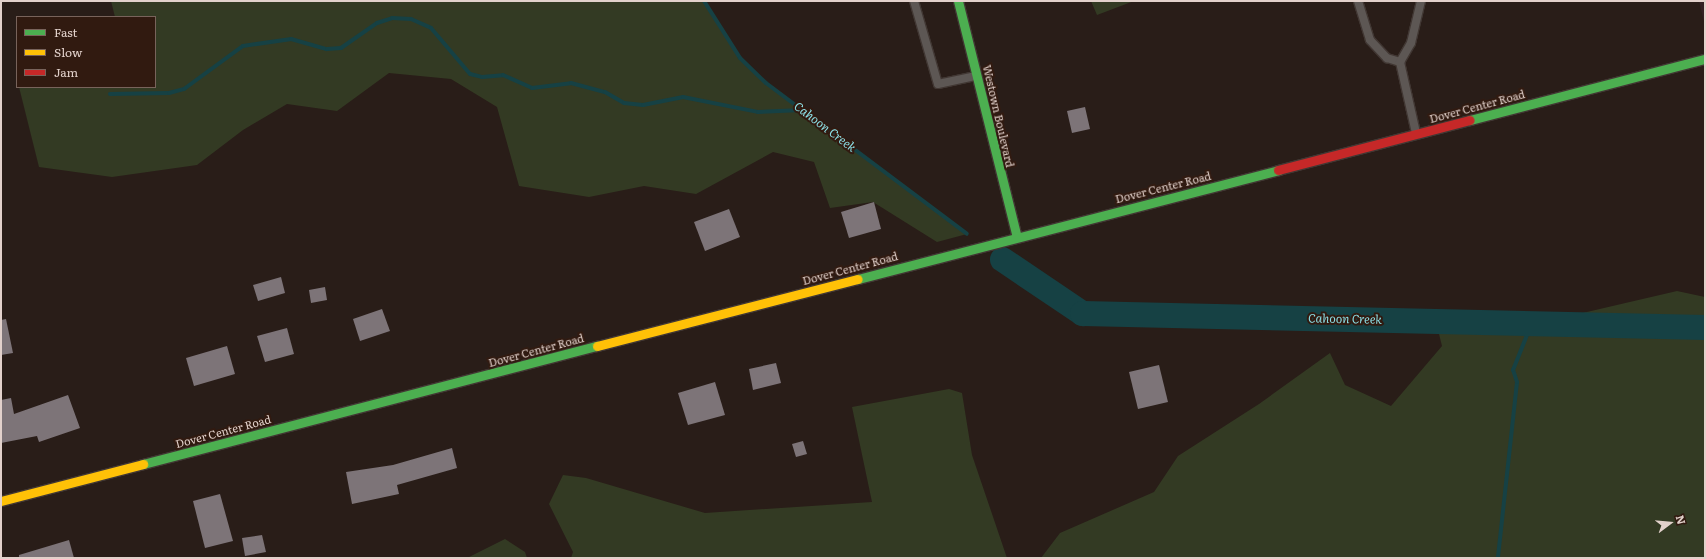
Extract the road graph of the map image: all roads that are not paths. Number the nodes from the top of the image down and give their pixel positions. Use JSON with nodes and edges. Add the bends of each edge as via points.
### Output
{"nodes":[{"id":1,"x":914,"y":1,"type":"edge"},
{"id":2,"x":958,"y":1,"type":"edge"},
{"id":3,"x":1358,"y":1,"type":"edge"},
{"id":4,"x":1421,"y":1,"type":"edge"},
{"id":5,"x":1705,"y":59,"type":"edge"},
{"id":6,"x":1400,"y":62,"type":"junction"},
{"id":7,"x":976,"y":76,"type":"junction"},
{"id":8,"x":1416,"y":134,"type":"junction"},
{"id":9,"x":1016,"y":237,"type":"junction"},
{"id":10,"x":1,"y":502,"type":"edge"}],
"edges":[{"from":1,"to":7,"type":"lane","via":[[938,84]]},
{"from":2,"to":7,"type":"street","name":"Westown Boulevard"},
{"from":3,"to":6,"type":"lane","via":[[1370,40],[1387,58]]},
{"from":4,"to":6,"type":"lane","via":[[1411,43]]},
{"from":5,"to":8,"type":"street","name":"Dover Center Road"},
{"from":6,"to":8,"type":"lane"},
{"from":7,"to":9,"type":"street","name":"Westown Boulevard"},
{"from":8,"to":9,"type":"street","name":"Dover Center Road"},
{"from":9,"to":10,"type":"street","name":"Dover Center Road"}]}
